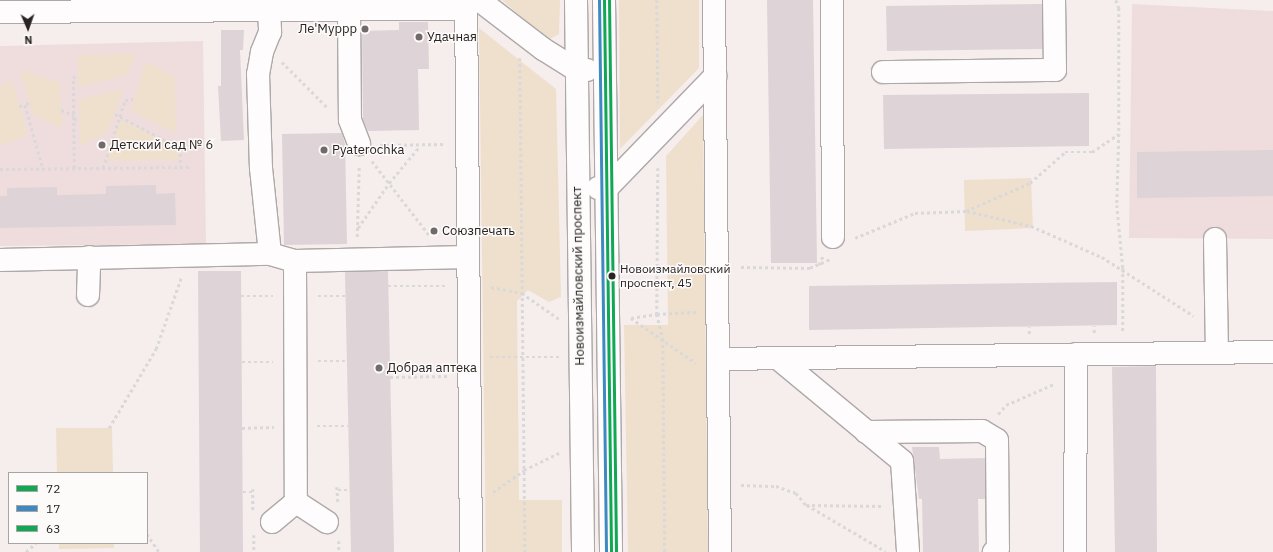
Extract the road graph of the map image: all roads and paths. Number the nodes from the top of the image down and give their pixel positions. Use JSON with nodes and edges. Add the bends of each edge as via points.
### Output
{"nodes":[{"id":1,"x":576,"y":0,"type":"edge"},
{"id":2,"x":604,"y":0,"type":"edge"},
{"id":3,"x":657,"y":0,"type":"edge"},
{"id":4,"x":714,"y":0,"type":"edge"},
{"id":5,"x":832,"y":0,"type":"edge"},
{"id":6,"x":1054,"y":0,"type":"edge"},
{"id":7,"x":1116,"y":0,"type":"edge"},
{"id":8,"x":470,"y":3,"type":"edge"},
{"id":9,"x":269,"y":10,"type":"junction"},
{"id":10,"x":348,"y":10,"type":"junction"},
{"id":11,"x":0,"y":12,"type":"edge"},
{"id":12,"x":265,"y":44,"type":"junction"},
{"id":13,"x":520,"y":56,"type":"dead end"},
{"id":14,"x":577,"y":70,"type":"junction"},
{"id":15,"x":605,"y":71,"type":"junction"},
{"id":16,"x":883,"y":72,"type":"dead end"},
{"id":17,"x":78,"y":74,"type":"dead end"},
{"id":18,"x":715,"y":76,"type":"junction"},
{"id":19,"x":133,"y":99,"type":"dead end"},
{"id":20,"x":29,"y":103,"type":"dead end"},
{"id":21,"x":25,"y":105,"type":"junction"},
{"id":22,"x":20,"y":106,"type":"dead end"},
{"id":23,"x":658,"y":106,"type":"dead end"},
{"id":24,"x":61,"y":110,"type":"dead end"},
{"id":25,"x":115,"y":114,"type":"dead end"},
{"id":26,"x":74,"y":115,"type":"junction"},
{"id":27,"x":79,"y":116,"type":"dead end"},
{"id":28,"x":120,"y":117,"type":"junction"},
{"id":29,"x":74,"y":120,"type":"junction"},
{"id":30,"x":350,"y":120,"type":"junction"},
{"id":31,"x":1119,"y":134,"type":"junction"},
{"id":32,"x":359,"y":144,"type":"junction"},
{"id":33,"x":446,"y":144,"type":"dead end"},
{"id":34,"x":420,"y":146,"type":"junction"},
{"id":35,"x":658,"y":161,"type":"dead end"},
{"id":36,"x":181,"y":167,"type":"junction"},
{"id":37,"x":191,"y":167,"type":"dead end"},
{"id":38,"x":43,"y":168,"type":"junction"},
{"id":39,"x":74,"y":168,"type":"junction"},
{"id":40,"x":103,"y":168,"type":"junction"},
{"id":41,"x":0,"y":169,"type":"edge"},
{"id":42,"x":389,"y":183,"type":"junction"},
{"id":43,"x":578,"y":188,"type":"junction"},
{"id":44,"x":607,"y":188,"type":"junction"},
{"id":45,"x":966,"y":211,"type":"junction"},
{"id":46,"x":357,"y":229,"type":"junction"},
{"id":47,"x":1215,"y":239,"type":"dead end"},
{"id":48,"x":435,"y":242,"type":"dead end"},
{"id":49,"x":840,"y":244,"type":"junction"},
{"id":50,"x":270,"y":254,"type":"junction"},
{"id":51,"x":89,"y":257,"type":"junction"},
{"id":52,"x":188,"y":257,"type":"junction"},
{"id":53,"x":468,"y":257,"type":"junction"},
{"id":54,"x":0,"y":260,"type":"edge"},
{"id":55,"x":357,"y":260,"type":"junction"},
{"id":56,"x":295,"y":261,"type":"junction"},
{"id":57,"x":740,"y":267,"type":"dead end"},
{"id":58,"x":1123,"y":268,"type":"junction"},
{"id":59,"x":388,"y":286,"type":"dead end"},
{"id":60,"x":449,"y":286,"type":"dead end"},
{"id":61,"x":488,"y":286,"type":"dead end"},
{"id":62,"x":522,"y":293,"type":"junction"},
{"id":63,"x":88,"y":295,"type":"dead end"},
{"id":64,"x":719,"y":311,"type":"junction"},
{"id":65,"x":657,"y":314,"type":"junction"},
{"id":66,"x":560,"y":320,"type":"dead end"},
{"id":67,"x":1216,"y":327,"type":"junction"},
{"id":68,"x":663,"y":340,"type":"junction"},
{"id":69,"x":1217,"y":352,"type":"junction"},
{"id":70,"x":1273,"y":352,"type":"edge"},
{"id":71,"x":1124,"y":354,"type":"junction"},
{"id":72,"x":469,"y":357,"type":"junction"},
{"id":73,"x":523,"y":357,"type":"junction"},
{"id":74,"x":560,"y":357,"type":"dead end"},
{"id":75,"x":780,"y":360,"type":"junction"},
{"id":76,"x":1075,"y":364,"type":"junction"},
{"id":77,"x":718,"y":368,"type":"junction"},
{"id":78,"x":450,"y":376,"type":"dead end"},
{"id":79,"x":390,"y":377,"type":"dead end"},
{"id":80,"x":109,"y":428,"type":"dead end"},
{"id":81,"x":982,"y":431,"type":"junction"},
{"id":82,"x":866,"y":432,"type":"junction"},
{"id":83,"x":556,"y":455,"type":"dead end"},
{"id":84,"x":524,"y":470,"type":"junction"},
{"id":85,"x":741,"y":485,"type":"dead end"},
{"id":86,"x":338,"y":490,"type":"dead end"},
{"id":87,"x":350,"y":490,"type":"dead end"},
{"id":88,"x":243,"y":492,"type":"dead end"},
{"id":89,"x":253,"y":492,"type":"dead end"},
{"id":90,"x":486,"y":497,"type":"dead end"},
{"id":91,"x":296,"y":502,"type":"junction"},
{"id":92,"x":806,"y":505,"type":"junction"},
{"id":93,"x":905,"y":506,"type":"junction"},
{"id":94,"x":272,"y":522,"type":"dead end"},
{"id":95,"x":327,"y":522,"type":"dead end"},
{"id":96,"x":148,"y":536,"type":"edge"},
{"id":97,"x":35,"y":544,"type":"edge"},
{"id":98,"x":26,"y":552,"type":"edge"},
{"id":99,"x":159,"y":552,"type":"edge"},
{"id":100,"x":472,"y":552,"type":"edge"},
{"id":101,"x":525,"y":552,"type":"edge"},
{"id":102,"x":582,"y":552,"type":"edge"},
{"id":103,"x":611,"y":552,"type":"edge"},
{"id":104,"x":665,"y":552,"type":"edge"},
{"id":105,"x":720,"y":552,"type":"edge"},
{"id":106,"x":886,"y":552,"type":"edge"},
{"id":107,"x":908,"y":552,"type":"edge"},
{"id":108,"x":994,"y":552,"type":"edge"},
{"id":109,"x":1075,"y":552,"type":"edge"}],
"edges":[{"from":1,"to":14,"type":"street","name":"Новоизмайловский проспект"},
{"from":2,"to":15,"type":"street"},
{"from":3,"to":23,"type":"path"},
{"from":4,"to":18,"type":"street"},
{"from":5,"to":49,"type":"street"},
{"from":6,"to":16,"type":"street","via":[[1055,70]]},
{"from":7,"to":31,"type":"path","via":[[1119,8]]},
{"from":8,"to":10,"type":"street"},
{"from":8,"to":14,"type":"street"},
{"from":8,"to":53,"type":"street"},
{"from":9,"to":10,"type":"street"},
{"from":9,"to":11,"type":"street"},
{"from":9,"to":12,"type":"street","via":[[270,32]]},
{"from":10,"to":30,"type":"street"},
{"from":12,"to":30,"type":"path","via":[[339,120]]},
{"from":12,"to":50,"type":"street","via":[[258,74],[261,168]]},
{"from":13,"to":62,"type":"path"},
{"from":14,"to":15,"type":"street"},
{"from":14,"to":43,"type":"street","name":"Новоизмайловский проспект"},
{"from":15,"to":44,"type":"street"},
{"from":17,"to":26,"type":"path","via":[[73,78]]},
{"from":18,"to":44,"type":"street"},
{"from":18,"to":64,"type":"street"},
{"from":19,"to":28,"type":"path","via":[[125,100]]},
{"from":20,"to":21,"type":"path"},
{"from":21,"to":22,"type":"path"},
{"from":21,"to":38,"type":"path"},
{"from":24,"to":26,"type":"path"},
{"from":25,"to":28,"type":"path"},
{"from":26,"to":29,"type":"path"},
{"from":27,"to":29,"type":"path"},
{"from":28,"to":36,"type":"path","via":[[180,148]]},
{"from":28,"to":40,"type":"path"},
{"from":29,"to":39,"type":"path"},
{"from":30,"to":32,"type":"street"},
{"from":31,"to":45,"type":"path","via":[[1092,152],[1065,152],[1030,183]]},
{"from":31,"to":58,"type":"path","via":[[1118,236]]},
{"from":32,"to":34,"type":"path"},
{"from":32,"to":42,"type":"path"},
{"from":32,"to":46,"type":"path"},
{"from":33,"to":34,"type":"path"},
{"from":34,"to":42,"type":"path"},
{"from":35,"to":65,"type":"path"},
{"from":36,"to":37,"type":"path"},
{"from":36,"to":40,"type":"path"},
{"from":38,"to":39,"type":"path"},
{"from":38,"to":41,"type":"path"},
{"from":39,"to":40,"type":"path"},
{"from":42,"to":46,"type":"path"},
{"from":42,"to":48,"type":"path"},
{"from":43,"to":44,"type":"street"},
{"from":43,"to":102,"type":"street","name":"Новоизмайловский проспект"},
{"from":44,"to":103,"type":"street"},
{"from":45,"to":49,"type":"path","via":[[915,213]]},
{"from":45,"to":58,"type":"path","via":[[1031,226]]},
{"from":46,"to":55,"type":"path"},
{"from":47,"to":67,"type":"street"},
{"from":49,"to":57,"type":"path","via":[[810,268]]},
{"from":50,"to":52,"type":"street"},
{"from":50,"to":56,"type":"street"},
{"from":51,"to":52,"type":"street"},
{"from":51,"to":54,"type":"street"},
{"from":51,"to":63,"type":"street"},
{"from":52,"to":80,"type":"path","via":[[156,349]]},
{"from":53,"to":55,"type":"street"},
{"from":53,"to":72,"type":"street"},
{"from":55,"to":56,"type":"street"},
{"from":56,"to":91,"type":"street"},
{"from":58,"to":67,"type":"path","via":[[1198,319]]},
{"from":58,"to":71,"type":"path"},
{"from":59,"to":60,"type":"path"},
{"from":61,"to":62,"type":"path"},
{"from":62,"to":66,"type":"path"},
{"from":62,"to":73,"type":"path"},
{"from":64,"to":65,"type":"path"},
{"from":64,"to":77,"type":"street"},
{"from":65,"to":68,"type":"path"},
{"from":65,"to":68,"type":"path","via":[[631,318]]},
{"from":67,"to":69,"type":"street"},
{"from":68,"to":77,"type":"path"},
{"from":68,"to":104,"type":"path"},
{"from":69,"to":70,"type":"street"},
{"from":69,"to":71,"type":"street"},
{"from":71,"to":76,"type":"street"},
{"from":72,"to":73,"type":"path"},
{"from":72,"to":100,"type":"street"},
{"from":73,"to":74,"type":"path"},
{"from":73,"to":84,"type":"path"},
{"from":75,"to":76,"type":"street"},
{"from":75,"to":77,"type":"street"},
{"from":75,"to":82,"type":"street"},
{"from":76,"to":81,"type":"path","via":[[1006,405]]},
{"from":76,"to":109,"type":"street"},
{"from":77,"to":105,"type":"street"},
{"from":78,"to":79,"type":"path"},
{"from":81,"to":82,"type":"street"},
{"from":81,"to":108,"type":"street","via":[[997,440],[998,548]]},
{"from":82,"to":93,"type":"street","via":[[902,461]]},
{"from":83,"to":84,"type":"path"},
{"from":84,"to":90,"type":"path"},
{"from":84,"to":101,"type":"path"},
{"from":85,"to":92,"type":"path","via":[[776,486],[796,493]]},
{"from":86,"to":87,"type":"path"},
{"from":88,"to":89,"type":"path"},
{"from":91,"to":94,"type":"street"},
{"from":91,"to":95,"type":"street"},
{"from":92,"to":93,"type":"path"},
{"from":92,"to":106,"type":"path"},
{"from":93,"to":107,"type":"street"},
{"from":96,"to":99,"type":"path"},
{"from":97,"to":98,"type":"path"}]}
